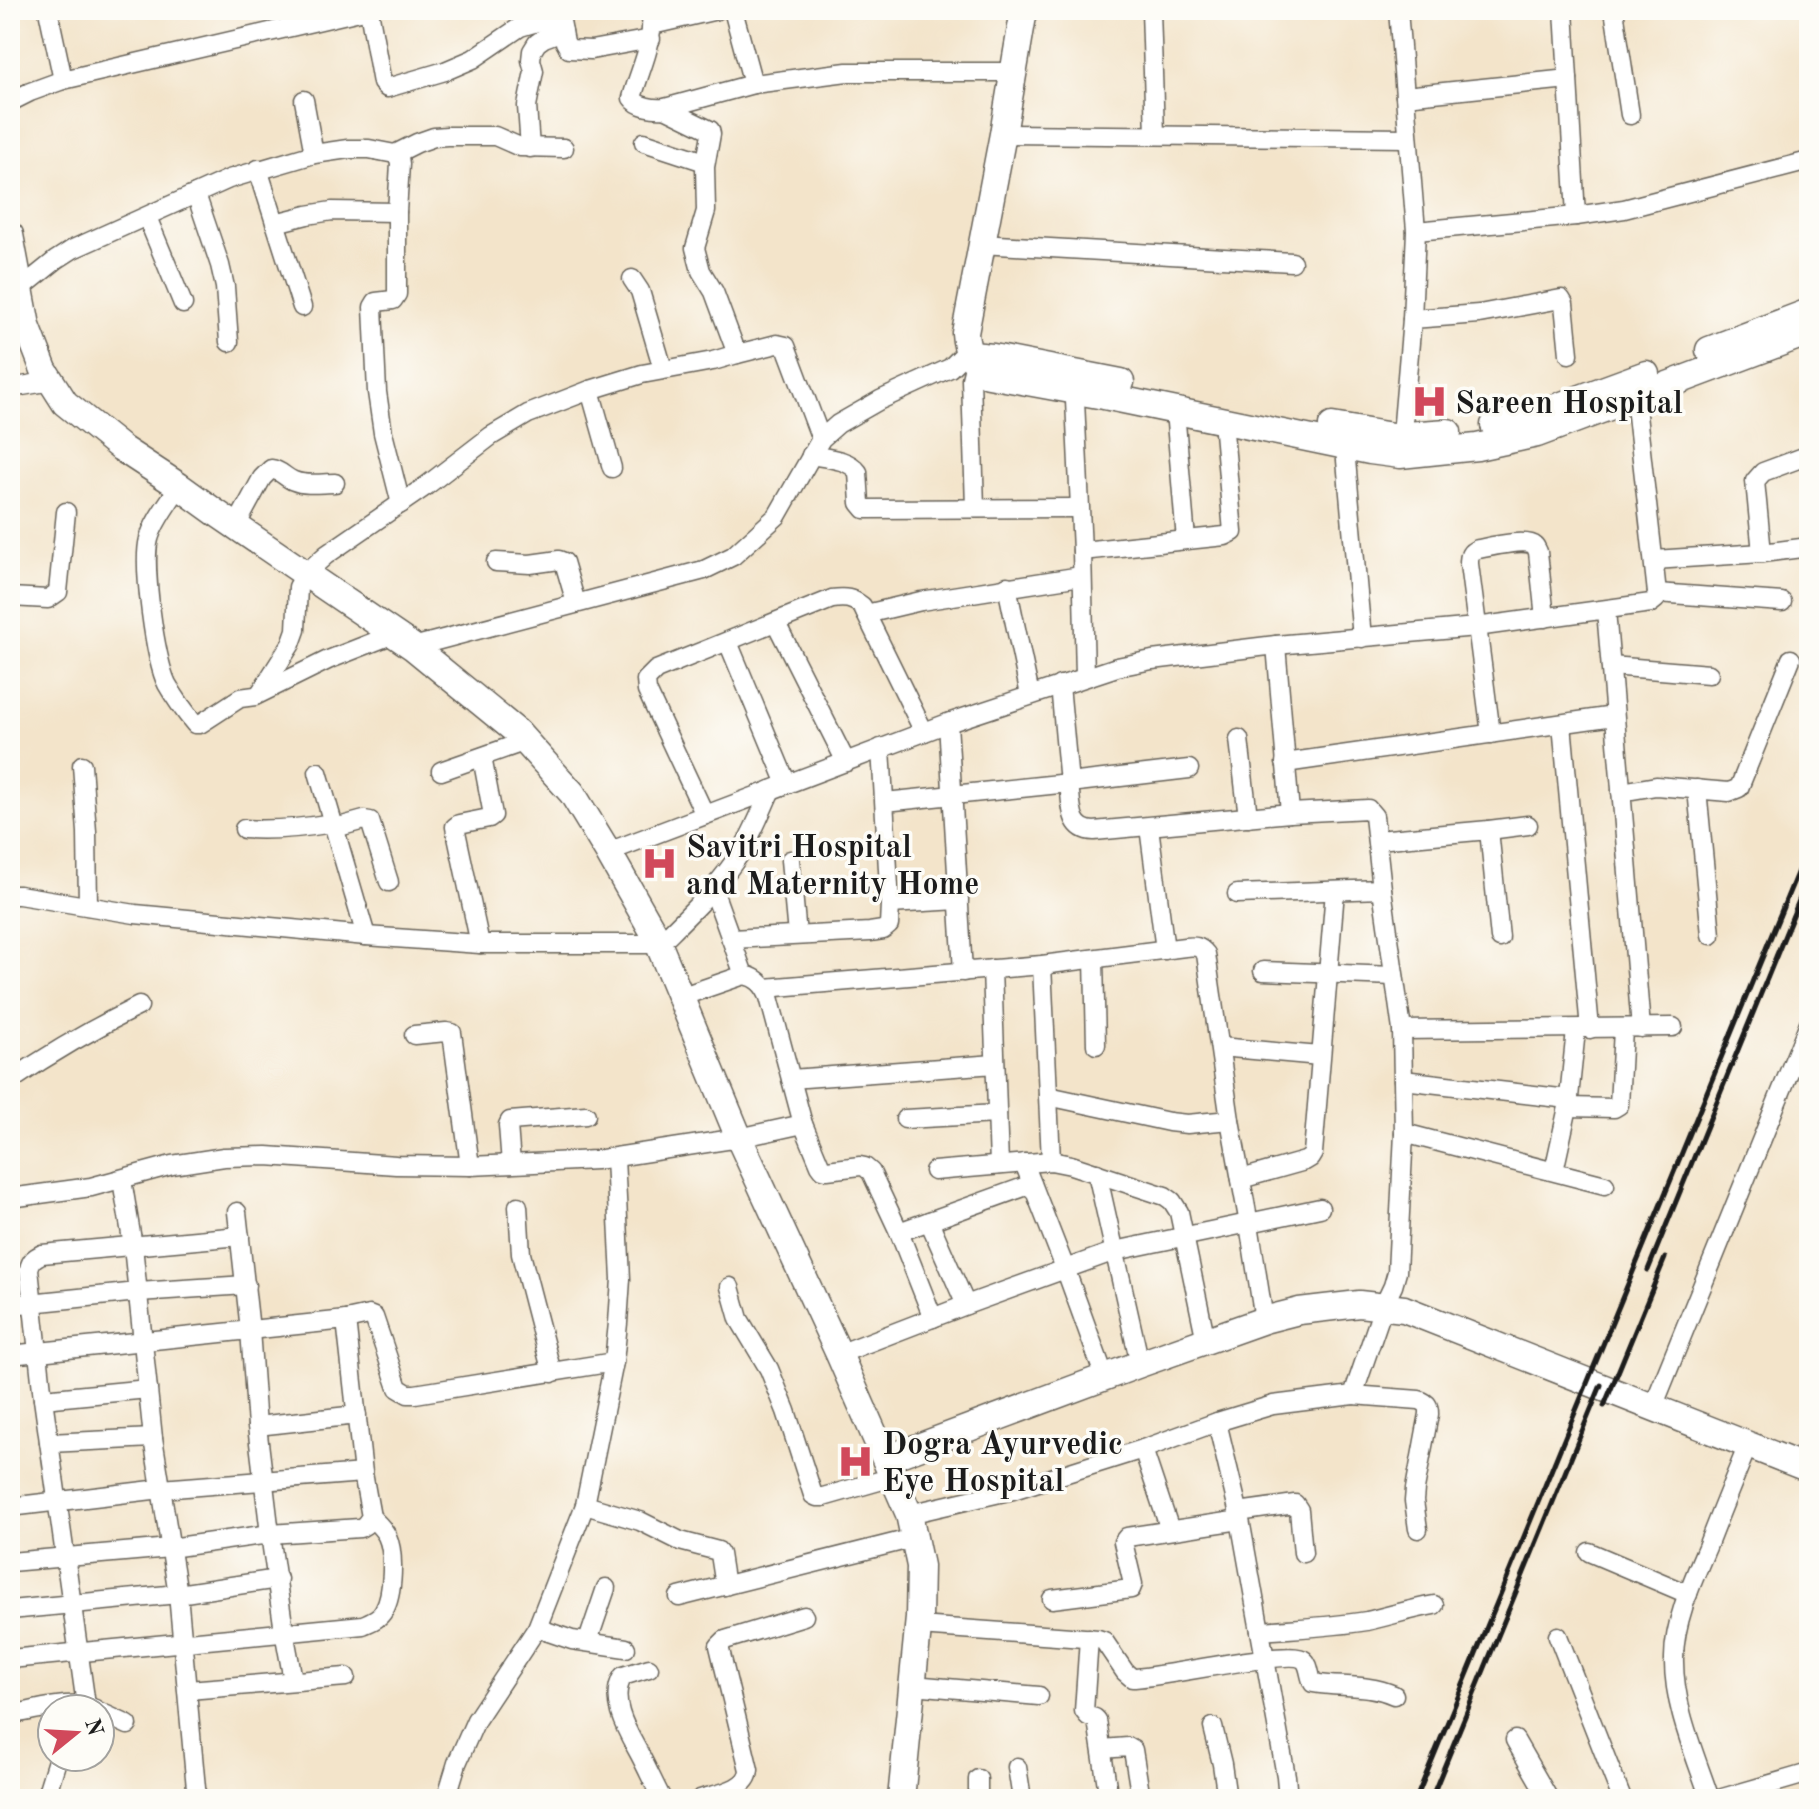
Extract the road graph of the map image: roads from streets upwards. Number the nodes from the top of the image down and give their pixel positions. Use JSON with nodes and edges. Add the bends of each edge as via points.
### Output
{"nodes":[{"id":1,"x":48,"y":10,"type":"edge"},
{"id":2,"x":366,"y":10,"type":"edge"},
{"id":3,"x":717,"y":10,"type":"edge"},
{"id":4,"x":733,"y":10,"type":"edge"},
{"id":5,"x":1024,"y":10,"type":"edge"},
{"id":6,"x":1151,"y":10,"type":"edge"},
{"id":7,"x":1398,"y":10,"type":"edge"},
{"id":8,"x":1564,"y":10,"type":"edge"},
{"id":9,"x":1614,"y":10,"type":"edge"},
{"id":10,"x":317,"y":15,"type":"edge"},
{"id":11,"x":561,"y":18,"type":"edge"},
{"id":12,"x":651,"y":25,"type":"edge"},
{"id":13,"x":1014,"y":72,"type":"junction"},
{"id":14,"x":1568,"y":79,"type":"junction"},
{"id":15,"x":63,"y":80,"type":"junction"},
{"id":16,"x":753,"y":84,"type":"junction"},
{"id":17,"x":1405,"y":96,"type":"junction"},
{"id":18,"x":304,"y":100,"type":"dead end"},
{"id":19,"x":10,"y":102,"type":"edge"},
{"id":20,"x":665,"y":108,"type":"junction"},
{"id":21,"x":1630,"y":115,"type":"dead end"},
{"id":22,"x":1003,"y":134,"type":"junction"},
{"id":23,"x":1155,"y":135,"type":"junction"},
{"id":24,"x":1408,"y":138,"type":"junction"},
{"id":25,"x":644,"y":142,"type":"dead end"},
{"id":26,"x":530,"y":148,"type":"junction"},
{"id":27,"x":564,"y":148,"type":"dead end"},
{"id":28,"x":314,"y":154,"type":"junction"},
{"id":29,"x":395,"y":154,"type":"junction"},
{"id":30,"x":1809,"y":161,"type":"edge"},
{"id":31,"x":705,"y":162,"type":"junction"},
{"id":32,"x":258,"y":169,"type":"junction"},
{"id":33,"x":196,"y":194,"type":"junction"},
{"id":34,"x":397,"y":212,"type":"junction"},
{"id":35,"x":1576,"y":216,"type":"junction"},
{"id":36,"x":147,"y":217,"type":"junction"},
{"id":37,"x":275,"y":223,"type":"junction"},
{"id":38,"x":1416,"y":231,"type":"junction"},
{"id":39,"x":10,"y":235,"type":"edge"},
{"id":40,"x":981,"y":244,"type":"junction"},
{"id":41,"x":1292,"y":262,"type":"dead end"},
{"id":42,"x":632,"y":279,"type":"dead end"},
{"id":43,"x":20,"y":289,"type":"junction"},
{"id":44,"x":183,"y":304,"type":"dead end"},
{"id":45,"x":302,"y":307,"type":"dead end"},
{"id":46,"x":1809,"y":312,"type":"edge"},
{"id":47,"x":1412,"y":319,"type":"junction"},
{"id":48,"x":1809,"y":332,"type":"edge"},
{"id":49,"x":229,"y":342,"type":"dead end"},
{"id":50,"x":737,"y":354,"type":"junction"},
{"id":51,"x":1569,"y":354,"type":"dead end"},
{"id":52,"x":973,"y":355,"type":"junction"},
{"id":53,"x":663,"y":369,"type":"junction"},
{"id":54,"x":52,"y":381,"type":"junction"},
{"id":55,"x":1074,"y":382,"type":"junction"},
{"id":56,"x":10,"y":388,"type":"edge"},
{"id":57,"x":590,"y":390,"type":"junction"},
{"id":58,"x":1635,"y":397,"type":"junction"},
{"id":59,"x":1175,"y":411,"type":"junction"},
{"id":60,"x":1223,"y":421,"type":"junction"},
{"id":61,"x":1344,"y":436,"type":"junction"},
{"id":62,"x":1401,"y":446,"type":"junction"},
{"id":63,"x":816,"y":447,"type":"junction"},
{"id":64,"x":1809,"y":455,"type":"edge"},
{"id":65,"x":612,"y":468,"type":"dead end"},
{"id":66,"x":335,"y":483,"type":"dead end"},
{"id":67,"x":179,"y":486,"type":"junction"},
{"id":68,"x":401,"y":504,"type":"junction"},
{"id":69,"x":975,"y":508,"type":"junction"},
{"id":70,"x":1078,"y":508,"type":"junction"},
{"id":71,"x":66,"y":512,"type":"dead end"},
{"id":72,"x":236,"y":526,"type":"junction"},
{"id":73,"x":1186,"y":540,"type":"junction"},
{"id":74,"x":1809,"y":547,"type":"edge"},
{"id":75,"x":1082,"y":551,"type":"junction"},
{"id":76,"x":1762,"y":553,"type":"junction"},
{"id":77,"x":1654,"y":560,"type":"junction"},
{"id":78,"x":496,"y":562,"type":"dead end"},
{"id":79,"x":306,"y":573,"type":"junction"},
{"id":80,"x":1081,"y":576,"type":"junction"},
{"id":81,"x":1007,"y":586,"type":"junction"},
{"id":82,"x":1657,"y":593,"type":"junction"},
{"id":83,"x":10,"y":597,"type":"edge"},
{"id":84,"x":1782,"y":602,"type":"dead end"},
{"id":85,"x":576,"y":603,"type":"junction"},
{"id":86,"x":1606,"y":610,"type":"junction"},
{"id":87,"x":866,"y":614,"type":"junction"},
{"id":88,"x":1545,"y":618,"type":"junction"},
{"id":89,"x":776,"y":623,"type":"junction"},
{"id":90,"x":1476,"y":627,"type":"junction"},
{"id":91,"x":1362,"y":638,"type":"junction"},
{"id":92,"x":404,"y":641,"type":"junction"},
{"id":93,"x":728,"y":642,"type":"junction"},
{"id":94,"x":1276,"y":645,"type":"junction"},
{"id":95,"x":1791,"y":659,"type":"dead end"},
{"id":96,"x":1611,"y":666,"type":"junction"},
{"id":97,"x":1709,"y":674,"type":"dead end"},
{"id":98,"x":1085,"y":676,"type":"junction"},
{"id":99,"x":1060,"y":685,"type":"junction"},
{"id":100,"x":260,"y":693,"type":"junction"},
{"id":101,"x":1030,"y":695,"type":"junction"},
{"id":102,"x":1614,"y":716,"type":"junction"},
{"id":103,"x":948,"y":723,"type":"junction"},
{"id":104,"x":1562,"y":724,"type":"junction"},
{"id":105,"x":924,"y":732,"type":"junction"},
{"id":106,"x":1491,"y":734,"type":"junction"},
{"id":107,"x":1239,"y":739,"type":"dead end"},
{"id":108,"x":526,"y":741,"type":"junction"},
{"id":109,"x":881,"y":748,"type":"junction"},
{"id":110,"x":482,"y":757,"type":"junction"},
{"id":111,"x":846,"y":762,"type":"junction"},
{"id":112,"x":1285,"y":763,"type":"junction"},
{"id":113,"x":82,"y":765,"type":"dead end"},
{"id":114,"x":1189,"y":769,"type":"dead end"},
{"id":115,"x":441,"y":771,"type":"dead end"},
{"id":116,"x":318,"y":772,"type":"dead end"},
{"id":117,"x":1069,"y":783,"type":"junction"},
{"id":118,"x":779,"y":787,"type":"junction"},
{"id":119,"x":1697,"y":789,"type":"junction"},
{"id":120,"x":1621,"y":792,"type":"junction"},
{"id":121,"x":951,"y":795,"type":"junction"},
{"id":122,"x":885,"y":802,"type":"junction"},
{"id":123,"x":1290,"y":813,"type":"junction"},
{"id":124,"x":705,"y":815,"type":"junction"},
{"id":125,"x":1248,"y":817,"type":"junction"},
{"id":126,"x":334,"y":825,"type":"junction"},
{"id":127,"x":1528,"y":825,"type":"dead end"},
{"id":128,"x":1149,"y":827,"type":"junction"},
{"id":129,"x":244,"y":829,"type":"dead end"},
{"id":130,"x":1489,"y":830,"type":"junction"},
{"id":131,"x":1377,"y":840,"type":"junction"},
{"id":132,"x":608,"y":852,"type":"junction"},
{"id":133,"x":790,"y":860,"type":"dead end"},
{"id":134,"x":389,"y":882,"type":"dead end"},
{"id":135,"x":713,"y":889,"type":"junction"},
{"id":136,"x":1382,"y":889,"type":"junction"},
{"id":137,"x":1335,"y":891,"type":"junction"},
{"id":138,"x":1237,"y":894,"type":"dead end"},
{"id":139,"x":10,"y":895,"type":"edge"},
{"id":140,"x":959,"y":900,"type":"junction"},
{"id":141,"x":890,"y":904,"type":"junction"},
{"id":142,"x":88,"y":906,"type":"junction"},
{"id":143,"x":797,"y":935,"type":"junction"},
{"id":144,"x":1711,"y":935,"type":"dead end"},
{"id":145,"x":366,"y":936,"type":"junction"},
{"id":146,"x":1500,"y":938,"type":"dead end"},
{"id":147,"x":731,"y":939,"type":"junction"},
{"id":148,"x":480,"y":944,"type":"junction"},
{"id":149,"x":659,"y":944,"type":"junction"},
{"id":150,"x":1165,"y":950,"type":"junction"},
{"id":151,"x":1094,"y":959,"type":"junction"},
{"id":152,"x":1042,"y":965,"type":"junction"},
{"id":153,"x":992,"y":969,"type":"junction"},
{"id":154,"x":1263,"y":971,"type":"dead end"},
{"id":155,"x":963,"y":972,"type":"junction"},
{"id":156,"x":1329,"y":973,"type":"junction"},
{"id":157,"x":744,"y":975,"type":"junction"},
{"id":158,"x":1394,"y":976,"type":"junction"},
{"id":159,"x":765,"y":988,"type":"junction"},
{"id":160,"x":680,"y":997,"type":"junction"},
{"id":161,"x":139,"y":1006,"type":"dead end"},
{"id":162,"x":1809,"y":1023,"type":"edge"},
{"id":163,"x":1673,"y":1027,"type":"dead end"},
{"id":164,"x":1583,"y":1029,"type":"junction"},
{"id":165,"x":1632,"y":1029,"type":"junction"},
{"id":166,"x":1402,"y":1030,"type":"junction"},
{"id":167,"x":414,"y":1035,"type":"dead end"},
{"id":168,"x":1096,"y":1045,"type":"dead end"},
{"id":169,"x":1220,"y":1047,"type":"junction"},
{"id":170,"x":1320,"y":1056,"type":"junction"},
{"id":171,"x":995,"y":1064,"type":"junction"},
{"id":172,"x":791,"y":1079,"type":"junction"},
{"id":173,"x":1403,"y":1080,"type":"junction"},
{"id":174,"x":10,"y":1081,"type":"edge"},
{"id":175,"x":1048,"y":1096,"type":"junction"},
{"id":176,"x":1568,"y":1103,"type":"junction"},
{"id":177,"x":997,"y":1114,"type":"junction"},
{"id":178,"x":586,"y":1115,"type":"dead end"},
{"id":179,"x":905,"y":1119,"type":"dead end"},
{"id":180,"x":1230,"y":1120,"type":"junction"},
{"id":181,"x":803,"y":1124,"type":"junction"},
{"id":182,"x":1404,"y":1133,"type":"junction"},
{"id":183,"x":739,"y":1138,"type":"junction"},
{"id":184,"x":615,"y":1158,"type":"junction"},
{"id":185,"x":1051,"y":1161,"type":"junction"},
{"id":186,"x":1024,"y":1163,"type":"junction"},
{"id":187,"x":511,"y":1164,"type":"junction"},
{"id":188,"x":999,"y":1165,"type":"junction"},
{"id":189,"x":470,"y":1166,"type":"junction"},
{"id":190,"x":934,"y":1171,"type":"dead end"},
{"id":191,"x":1554,"y":1171,"type":"junction"},
{"id":192,"x":1097,"y":1173,"type":"junction"},
{"id":193,"x":1241,"y":1179,"type":"junction"},
{"id":194,"x":122,"y":1180,"type":"junction"},
{"id":195,"x":1032,"y":1184,"type":"junction"},
{"id":196,"x":1605,"y":1185,"type":"dead end"},
{"id":197,"x":10,"y":1198,"type":"edge"},
{"id":198,"x":518,"y":1206,"type":"dead end"},
{"id":199,"x":1320,"y":1208,"type":"dead end"},
{"id":200,"x":237,"y":1212,"type":"dead end"},
{"id":201,"x":929,"y":1221,"type":"junction"},
{"id":202,"x":1249,"y":1224,"type":"junction"},
{"id":203,"x":899,"y":1232,"type":"junction"},
{"id":204,"x":240,"y":1236,"type":"junction"},
{"id":205,"x":1185,"y":1236,"type":"junction"},
{"id":206,"x":133,"y":1246,"type":"junction"},
{"id":207,"x":1115,"y":1251,"type":"junction"},
{"id":208,"x":1065,"y":1268,"type":"junction"},
{"id":209,"x":246,"y":1285,"type":"junction"},
{"id":210,"x":730,"y":1287,"type":"dead end"},
{"id":211,"x":138,"y":1292,"type":"junction"},
{"id":212,"x":33,"y":1302,"type":"junction"},
{"id":213,"x":10,"y":1305,"type":"edge"},
{"id":214,"x":966,"y":1305,"type":"junction"},
{"id":215,"x":1384,"y":1305,"type":"junction"},
{"id":216,"x":933,"y":1318,"type":"junction"},
{"id":217,"x":346,"y":1320,"type":"junction"},
{"id":218,"x":1264,"y":1320,"type":"junction"},
{"id":219,"x":250,"y":1330,"type":"junction"},
{"id":220,"x":142,"y":1340,"type":"junction"},
{"id":221,"x":1206,"y":1341,"type":"junction"},
{"id":222,"x":38,"y":1353,"type":"junction"},
{"id":223,"x":839,"y":1354,"type":"junction"},
{"id":224,"x":10,"y":1355,"type":"edge"},
{"id":225,"x":614,"y":1362,"type":"junction"},
{"id":226,"x":1140,"y":1364,"type":"junction"},
{"id":227,"x":552,"y":1373,"type":"junction"},
{"id":228,"x":1105,"y":1378,"type":"junction"},
{"id":229,"x":148,"y":1389,"type":"junction"},
{"id":230,"x":1353,"y":1395,"type":"junction"},
{"id":231,"x":43,"y":1399,"type":"junction"},
{"id":232,"x":1653,"y":1407,"type":"junction"},
{"id":233,"x":357,"y":1415,"type":"junction"},
{"id":234,"x":1217,"y":1422,"type":"junction"},
{"id":235,"x":257,"y":1426,"type":"junction"},
{"id":236,"x":153,"y":1438,"type":"junction"},
{"id":237,"x":49,"y":1443,"type":"junction"},
{"id":238,"x":1748,"y":1445,"type":"junction"},
{"id":239,"x":1143,"y":1449,"type":"junction"},
{"id":240,"x":890,"y":1468,"type":"junction"},
{"id":241,"x":1809,"y":1469,"type":"edge"},
{"id":242,"x":363,"y":1473,"type":"junction"},
{"id":243,"x":264,"y":1481,"type":"junction"},
{"id":244,"x":161,"y":1489,"type":"junction"},
{"id":245,"x":58,"y":1502,"type":"junction"},
{"id":246,"x":585,"y":1505,"type":"junction"},
{"id":247,"x":10,"y":1507,"type":"edge"},
{"id":248,"x":1239,"y":1516,"type":"junction"},
{"id":249,"x":371,"y":1517,"type":"junction"},
{"id":250,"x":912,"y":1526,"type":"junction"},
{"id":251,"x":1418,"y":1529,"type":"dead end"},
{"id":252,"x":1170,"y":1530,"type":"junction"},
{"id":253,"x":270,"y":1534,"type":"junction"},
{"id":254,"x":170,"y":1548,"type":"junction"},
{"id":255,"x":1589,"y":1552,"type":"dead end"},
{"id":256,"x":1303,"y":1553,"type":"dead end"},
{"id":257,"x":66,"y":1557,"type":"junction"},
{"id":258,"x":10,"y":1562,"type":"edge"},
{"id":259,"x":278,"y":1579,"type":"junction"},
{"id":260,"x":725,"y":1586,"type":"junction"},
{"id":261,"x":606,"y":1588,"type":"dead end"},
{"id":262,"x":178,"y":1594,"type":"junction"},
{"id":263,"x":1688,"y":1594,"type":"junction"},
{"id":264,"x":679,"y":1597,"type":"dead end"},
{"id":265,"x":1052,"y":1599,"type":"dead end"},
{"id":266,"x":73,"y":1603,"type":"junction"},
{"id":267,"x":1434,"y":1605,"type":"dead end"},
{"id":268,"x":10,"y":1610,"type":"edge"},
{"id":269,"x":804,"y":1616,"type":"dead end"},
{"id":270,"x":919,"y":1626,"type":"junction"},
{"id":271,"x":537,"y":1628,"type":"junction"},
{"id":272,"x":284,"y":1631,"type":"junction"},
{"id":273,"x":1260,"y":1631,"type":"junction"},
{"id":274,"x":1558,"y":1636,"type":"dead end"},
{"id":275,"x":1089,"y":1638,"type":"junction"},
{"id":276,"x":588,"y":1641,"type":"junction"},
{"id":277,"x":183,"y":1643,"type":"junction"},
{"id":278,"x":626,"y":1648,"type":"dead end"},
{"id":279,"x":80,"y":1652,"type":"junction"},
{"id":280,"x":1265,"y":1658,"type":"junction"},
{"id":281,"x":10,"y":1659,"type":"edge"},
{"id":282,"x":649,"y":1668,"type":"dead end"},
{"id":283,"x":346,"y":1677,"type":"dead end"},
{"id":284,"x":293,"y":1680,"type":"junction"},
{"id":285,"x":913,"y":1685,"type":"junction"},
{"id":286,"x":188,"y":1690,"type":"junction"},
{"id":287,"x":84,"y":1693,"type":"edge"},
{"id":288,"x":1394,"y":1695,"type":"dead end"},
{"id":289,"x":1039,"y":1696,"type":"dead end"},
{"id":290,"x":10,"y":1707,"type":"edge"},
{"id":291,"x":36,"y":1712,"type":"edge"},
{"id":292,"x":116,"y":1720,"type":"edge"},
{"id":293,"x":128,"y":1725,"type":"dead end"},
{"id":294,"x":1213,"y":1727,"type":"dead end"},
{"id":295,"x":1515,"y":1740,"type":"dead end"},
{"id":296,"x":1102,"y":1749,"type":"junction"},
{"id":297,"x":1017,"y":1767,"type":"dead end"},
{"id":298,"x":53,"y":1773,"type":"edge"},
{"id":299,"x":1809,"y":1773,"type":"edge"},
{"id":300,"x":978,"y":1779,"type":"dead end"},
{"id":301,"x":727,"y":1795,"type":"edge"},
{"id":302,"x":45,"y":1799,"type":"edge"},
{"id":303,"x":197,"y":1799,"type":"edge"},
{"id":304,"x":446,"y":1799,"type":"edge"},
{"id":305,"x":662,"y":1799,"type":"edge"},
{"id":306,"x":700,"y":1799,"type":"edge"},
{"id":307,"x":901,"y":1799,"type":"edge"},
{"id":308,"x":978,"y":1799,"type":"edge"},
{"id":309,"x":1022,"y":1799,"type":"edge"},
{"id":310,"x":1109,"y":1799,"type":"edge"},
{"id":311,"x":1141,"y":1799,"type":"edge"},
{"id":312,"x":1227,"y":1799,"type":"edge"},
{"id":313,"x":1288,"y":1799,"type":"edge"},
{"id":314,"x":1549,"y":1799,"type":"edge"},
{"id":315,"x":1622,"y":1799,"type":"edge"},
{"id":316,"x":1710,"y":1799,"type":"edge"},
{"id":317,"x":1719,"y":1799,"type":"edge"}],
"edges":[{"from":1,"to":15,"type":"street"},
{"from":2,"to":10,"type":"street"},
{"from":2,"to":11,"type":"street","via":[[387,88],[473,59],[520,27]]},
{"from":3,"to":12,"type":"street"},
{"from":4,"to":16,"type":"street"},
{"from":5,"to":13,"type":"street"},
{"from":6,"to":23,"type":"street"},
{"from":7,"to":17,"type":"street"},
{"from":8,"to":14,"type":"street"},
{"from":9,"to":21,"type":"street"},
{"from":10,"to":15,"type":"street"},
{"from":11,"to":12,"type":"street","via":[[566,46],[578,50],[591,50]]},
{"from":11,"to":26,"type":"street","via":[[532,51]]},
{"from":12,"to":20,"type":"street","via":[[632,98]]},
{"from":13,"to":16,"type":"street","via":[[847,72]]},
{"from":13,"to":22,"type":"street"},
{"from":14,"to":17,"type":"street"},
{"from":14,"to":35,"type":"street"},
{"from":15,"to":19,"type":"street"},
{"from":16,"to":20,"type":"street"},
{"from":17,"to":24,"type":"street"},
{"from":18,"to":28,"type":"street"},
{"from":20,"to":31,"type":"street","via":[[710,130]]},
{"from":22,"to":23,"type":"street"},
{"from":22,"to":40,"type":"street"},
{"from":23,"to":24,"type":"street"},
{"from":24,"to":38,"type":"street"},
{"from":25,"to":31,"type":"street"},
{"from":26,"to":27,"type":"street"},
{"from":26,"to":29,"type":"street","via":[[495,136],[447,136]]},
{"from":28,"to":29,"type":"street","via":[[348,149]]},
{"from":28,"to":32,"type":"street"},
{"from":29,"to":34,"type":"street","via":[[400,164]]},
{"from":30,"to":35,"type":"street","via":[[1624,209]]},
{"from":31,"to":50,"type":"street","via":[[706,211],[695,248]]},
{"from":32,"to":33,"type":"street"},
{"from":32,"to":37,"type":"street"},
{"from":33,"to":36,"type":"street"},
{"from":33,"to":49,"type":"street","via":[[225,287]]},
{"from":34,"to":37,"type":"street","via":[[332,211]]},
{"from":34,"to":68,"type":"street","via":[[397,294],[373,307],[377,392]]},
{"from":35,"to":38,"type":"street"},
{"from":36,"to":43,"type":"street","via":[[73,249]]},
{"from":36,"to":44,"type":"street"},
{"from":37,"to":45,"type":"street"},
{"from":38,"to":47,"type":"street"},
{"from":39,"to":43,"type":"street"},
{"from":40,"to":41,"type":"street"},
{"from":40,"to":52,"type":"street","via":[[965,333]]},
{"from":42,"to":53,"type":"street"},
{"from":43,"to":54,"type":"street","via":[[27,326]]},
{"from":46,"to":62,"type":"street","via":[[1529,417]]},
{"from":47,"to":51,"type":"street","via":[[1561,299]]},
{"from":47,"to":62,"type":"street"},
{"from":48,"to":58,"type":"street"},
{"from":50,"to":53,"type":"street"},
{"from":50,"to":63,"type":"street","via":[[786,346]]},
{"from":52,"to":55,"type":"street"},
{"from":52,"to":63,"type":"street","via":[[838,424]]},
{"from":52,"to":69,"type":"street"},
{"from":53,"to":57,"type":"street"},
{"from":54,"to":56,"type":"street"},
{"from":54,"to":67,"type":"street","via":[[65,403]]},
{"from":55,"to":59,"type":"street"},
{"from":55,"to":61,"type":"street"},
{"from":55,"to":70,"type":"street"},
{"from":57,"to":65,"type":"street"},
{"from":57,"to":68,"type":"street","via":[[528,414],[491,436]]},
{"from":58,"to":62,"type":"street","via":[[1537,434],[1477,447]]},
{"from":58,"to":77,"type":"street"},
{"from":59,"to":60,"type":"street"},
{"from":59,"to":73,"type":"street"},
{"from":60,"to":61,"type":"street"},
{"from":60,"to":73,"type":"street","via":[[1233,532]]},
{"from":61,"to":62,"type":"street"},
{"from":61,"to":91,"type":"street"},
{"from":63,"to":69,"type":"street","via":[[856,468],[865,509]]},
{"from":63,"to":85,"type":"street","via":[[777,516],[733,556],[704,570]]},
{"from":64,"to":76,"type":"street","via":[[1763,472],[1755,481]]},
{"from":66,"to":72,"type":"street","via":[[301,483],[271,469]]},
{"from":67,"to":72,"type":"street"},
{"from":67,"to":100,"type":"street","via":[[152,528],[146,555],[153,630],[166,682],[197,725],[240,698]]},
{"from":68,"to":79,"type":"street"},
{"from":69,"to":70,"type":"street"},
{"from":70,"to":75,"type":"street"},
{"from":71,"to":83,"type":"street","via":[[58,592],[48,599]]},
{"from":72,"to":79,"type":"street"},
{"from":73,"to":75,"type":"street"},
{"from":74,"to":76,"type":"street"},
{"from":75,"to":80,"type":"street"},
{"from":76,"to":77,"type":"street"},
{"from":77,"to":82,"type":"street"},
{"from":78,"to":85,"type":"street","via":[[564,562]]},
{"from":79,"to":92,"type":"street"},
{"from":79,"to":100,"type":"street","via":[[298,587],[291,644]]},
{"from":80,"to":81,"type":"street"},
{"from":80,"to":98,"type":"street"},
{"from":81,"to":87,"type":"street"},
{"from":81,"to":101,"type":"street"},
{"from":82,"to":84,"type":"street"},
{"from":82,"to":86,"type":"street","via":[[1651,603]]},
{"from":85,"to":92,"type":"street"},
{"from":86,"to":88,"type":"street"},
{"from":86,"to":96,"type":"street"},
{"from":87,"to":89,"type":"street","via":[[854,600],[843,597]]},
{"from":87,"to":105,"type":"street"},
{"from":88,"to":90,"type":"street"},
{"from":88,"to":90,"type":"street","via":[[1538,552],[1530,543],[1521,543],[1471,551]]},
{"from":89,"to":93,"type":"street"},
{"from":89,"to":111,"type":"street"},
{"from":90,"to":91,"type":"street"},
{"from":90,"to":106,"type":"street"},
{"from":91,"to":94,"type":"street"},
{"from":92,"to":100,"type":"street","via":[[328,660]]},
{"from":92,"to":108,"type":"street"},
{"from":93,"to":118,"type":"street"},
{"from":93,"to":124,"type":"street","via":[[656,670],[646,680]]},
{"from":94,"to":98,"type":"street","via":[[1152,660]]},
{"from":94,"to":112,"type":"street"},
{"from":95,"to":119,"type":"street","via":[[1739,788]]},
{"from":96,"to":97,"type":"street"},
{"from":96,"to":102,"type":"street"},
{"from":98,"to":99,"type":"street"},
{"from":99,"to":101,"type":"street"},
{"from":99,"to":117,"type":"street"},
{"from":101,"to":103,"type":"street"},
{"from":102,"to":104,"type":"street"},
{"from":102,"to":120,"type":"street"},
{"from":103,"to":105,"type":"street"},
{"from":103,"to":121,"type":"street"},
{"from":104,"to":106,"type":"street"},
{"from":104,"to":164,"type":"street"},
{"from":105,"to":109,"type":"street"},
{"from":106,"to":112,"type":"street"},
{"from":107,"to":125,"type":"street"},
{"from":108,"to":110,"type":"street"},
{"from":108,"to":132,"type":"street","via":[[572,793]]},
{"from":109,"to":111,"type":"street"},
{"from":109,"to":122,"type":"street"},
{"from":110,"to":115,"type":"street"},
{"from":110,"to":148,"type":"street","via":[[493,815],[455,827]]},
{"from":111,"to":118,"type":"street"},
{"from":112,"to":123,"type":"street"},
{"from":113,"to":142,"type":"street"},
{"from":114,"to":117,"type":"street"},
{"from":116,"to":126,"type":"street"},
{"from":117,"to":121,"type":"street"},
{"from":117,"to":128,"type":"street","via":[[1074,818],[1086,831]]},
{"from":118,"to":124,"type":"street"},
{"from":118,"to":135,"type":"street"},
{"from":119,"to":120,"type":"street","via":[[1647,786]]},
{"from":119,"to":144,"type":"street"},
{"from":120,"to":165,"type":"street"},
{"from":121,"to":122,"type":"street"},
{"from":121,"to":140,"type":"street"},
{"from":122,"to":141,"type":"street"},
{"from":123,"to":125,"type":"street"},
{"from":123,"to":131,"type":"street","via":[[1368,809]]},
{"from":124,"to":132,"type":"street"},
{"from":125,"to":128,"type":"street"},
{"from":126,"to":129,"type":"street"},
{"from":126,"to":134,"type":"street","via":[[370,821]]},
{"from":126,"to":145,"type":"street"},
{"from":127,"to":130,"type":"street"},
{"from":128,"to":150,"type":"street"},
{"from":130,"to":131,"type":"street"},
{"from":130,"to":146,"type":"street"},
{"from":131,"to":136,"type":"street"},
{"from":132,"to":149,"type":"street"},
{"from":133,"to":143,"type":"street"},
{"from":135,"to":147,"type":"street"},
{"from":135,"to":149,"type":"street"},
{"from":136,"to":137,"type":"street"},
{"from":136,"to":158,"type":"street"},
{"from":137,"to":138,"type":"street"},
{"from":137,"to":156,"type":"street"},
{"from":139,"to":142,"type":"street"},
{"from":140,"to":141,"type":"street"},
{"from":140,"to":155,"type":"street"},
{"from":141,"to":143,"type":"street","via":[[889,925],[883,930]]},
{"from":142,"to":145,"type":"street"},
{"from":143,"to":147,"type":"street"},
{"from":145,"to":148,"type":"street"},
{"from":147,"to":157,"type":"street"},
{"from":148,"to":149,"type":"street"},
{"from":149,"to":160,"type":"street"},
{"from":150,"to":151,"type":"street"},
{"from":150,"to":169,"type":"street","via":[[1194,946],[1206,954]]},
{"from":151,"to":152,"type":"street"},
{"from":151,"to":168,"type":"street"},
{"from":152,"to":153,"type":"street"},
{"from":152,"to":175,"type":"street"},
{"from":153,"to":155,"type":"street"},
{"from":153,"to":171,"type":"street"},
{"from":154,"to":156,"type":"street"},
{"from":155,"to":159,"type":"street"},
{"from":156,"to":158,"type":"street"},
{"from":156,"to":170,"type":"street"},
{"from":157,"to":159,"type":"street"},
{"from":157,"to":160,"type":"street"},
{"from":158,"to":166,"type":"street"},
{"from":159,"to":172,"type":"street"},
{"from":160,"to":183,"type":"street"},
{"from":161,"to":174,"type":"street"},
{"from":162,"to":232,"type":"street"},
{"from":163,"to":165,"type":"street"},
{"from":164,"to":165,"type":"street"},
{"from":164,"to":166,"type":"street"},
{"from":164,"to":176,"type":"street"},
{"from":165,"to":176,"type":"street","via":[[1619,1105]]},
{"from":166,"to":173,"type":"street"},
{"from":167,"to":189,"type":"street","via":[[452,1033]]},
{"from":169,"to":170,"type":"street"},
{"from":169,"to":180,"type":"street"},
{"from":170,"to":193,"type":"street","via":[[1310,1158]]},
{"from":171,"to":172,"type":"street"},
{"from":171,"to":177,"type":"street"},
{"from":172,"to":181,"type":"street"},
{"from":173,"to":176,"type":"street"},
{"from":173,"to":182,"type":"street"},
{"from":175,"to":180,"type":"street","via":[[1178,1123]]},
{"from":175,"to":185,"type":"street"},
{"from":176,"to":191,"type":"street"},
{"from":177,"to":179,"type":"street"},
{"from":177,"to":188,"type":"street"},
{"from":178,"to":187,"type":"street","via":[[510,1121]]},
{"from":180,"to":193,"type":"street"},
{"from":181,"to":183,"type":"street"},
{"from":181,"to":203,"type":"street","via":[[823,1169],[869,1169]]},
{"from":182,"to":191,"type":"street"},
{"from":182,"to":215,"type":"street","via":[[1397,1272]]},
{"from":183,"to":184,"type":"street"},
{"from":183,"to":223,"type":"street"},
{"from":184,"to":187,"type":"street"},
{"from":184,"to":225,"type":"street","via":[[621,1279]]},
{"from":185,"to":186,"type":"street"},
{"from":185,"to":192,"type":"street"},
{"from":186,"to":188,"type":"street"},
{"from":186,"to":195,"type":"street"},
{"from":187,"to":189,"type":"street"},
{"from":188,"to":190,"type":"street"},
{"from":189,"to":194,"type":"street","via":[[224,1157]]},
{"from":191,"to":196,"type":"street"},
{"from":192,"to":205,"type":"street","via":[[1172,1201]]},
{"from":192,"to":207,"type":"street"},
{"from":193,"to":202,"type":"street"},
{"from":194,"to":197,"type":"street"},
{"from":194,"to":206,"type":"street"},
{"from":195,"to":201,"type":"street"},
{"from":195,"to":208,"type":"street"},
{"from":198,"to":227,"type":"street","via":[[521,1254]]},
{"from":199,"to":202,"type":"street"},
{"from":200,"to":204,"type":"street"},
{"from":201,"to":203,"type":"street"},
{"from":201,"to":214,"type":"street"},
{"from":202,"to":205,"type":"street"},
{"from":202,"to":218,"type":"street"},
{"from":203,"to":216,"type":"street"},
{"from":204,"to":206,"type":"street"},
{"from":204,"to":209,"type":"street"},
{"from":205,"to":207,"type":"street"},
{"from":205,"to":221,"type":"street"},
{"from":206,"to":211,"type":"street"},
{"from":206,"to":212,"type":"street","via":[[34,1258],[29,1269]]},
{"from":207,"to":208,"type":"street"},
{"from":207,"to":226,"type":"street"},
{"from":208,"to":214,"type":"street"},
{"from":208,"to":228,"type":"street"},
{"from":209,"to":211,"type":"street"},
{"from":209,"to":219,"type":"street"},
{"from":210,"to":240,"type":"street","via":[[739,1319],[786,1411],[813,1495],[823,1497]]},
{"from":211,"to":212,"type":"street"},
{"from":211,"to":220,"type":"street"},
{"from":212,"to":213,"type":"street"},
{"from":212,"to":222,"type":"street"},
{"from":214,"to":216,"type":"street"},
{"from":215,"to":218,"type":"street","via":[[1328,1307]]},
{"from":215,"to":230,"type":"street"},
{"from":215,"to":232,"type":"street"},
{"from":216,"to":223,"type":"street"},
{"from":217,"to":219,"type":"street"},
{"from":217,"to":227,"type":"street","via":[[374,1317],[398,1388],[408,1394]]},
{"from":217,"to":233,"type":"street"},
{"from":218,"to":221,"type":"street"},
{"from":219,"to":220,"type":"street"},
{"from":219,"to":235,"type":"street"},
{"from":220,"to":222,"type":"street"},
{"from":220,"to":229,"type":"street"},
{"from":221,"to":226,"type":"street"},
{"from":222,"to":224,"type":"street"},
{"from":222,"to":231,"type":"street"},
{"from":223,"to":240,"type":"street"},
{"from":225,"to":227,"type":"street"},
{"from":225,"to":246,"type":"street"},
{"from":226,"to":228,"type":"street"},
{"from":228,"to":240,"type":"street"},
{"from":229,"to":231,"type":"street"},
{"from":229,"to":236,"type":"street"},
{"from":230,"to":234,"type":"street","via":[[1273,1405]]},
{"from":230,"to":251,"type":"street","via":[[1419,1400],[1429,1406],[1414,1501]]},
{"from":231,"to":237,"type":"street"},
{"from":232,"to":238,"type":"street"},
{"from":233,"to":235,"type":"street"},
{"from":233,"to":242,"type":"street"},
{"from":234,"to":239,"type":"street"},
{"from":234,"to":248,"type":"street"},
{"from":235,"to":243,"type":"street"},
{"from":236,"to":237,"type":"street"},
{"from":236,"to":244,"type":"street"},
{"from":237,"to":245,"type":"street"},
{"from":238,"to":241,"type":"street"},
{"from":238,"to":263,"type":"street"},
{"from":239,"to":250,"type":"street"},
{"from":239,"to":252,"type":"street"},
{"from":240,"to":250,"type":"street"},
{"from":242,"to":243,"type":"street"},
{"from":242,"to":249,"type":"street"},
{"from":243,"to":244,"type":"street"},
{"from":243,"to":253,"type":"street"},
{"from":244,"to":245,"type":"street"},
{"from":244,"to":254,"type":"street"},
{"from":245,"to":247,"type":"street"},
{"from":245,"to":257,"type":"street"},
{"from":246,"to":260,"type":"street","via":[[718,1551]]},
{"from":246,"to":271,"type":"street"},
{"from":248,"to":252,"type":"street"},
{"from":248,"to":256,"type":"street","via":[[1295,1504]]},
{"from":248,"to":273,"type":"street"},
{"from":249,"to":253,"type":"street","via":[[360,1528]]},
{"from":249,"to":272,"type":"street","via":[[382,1527],[392,1553],[383,1613],[363,1625]]},
{"from":250,"to":260,"type":"street"},
{"from":250,"to":270,"type":"street","via":[[920,1566]]},
{"from":252,"to":265,"type":"street","via":[[1124,1539],[1131,1589]]},
{"from":253,"to":254,"type":"street"},
{"from":253,"to":259,"type":"street"},
{"from":254,"to":257,"type":"street"},
{"from":254,"to":262,"type":"street"},
{"from":255,"to":263,"type":"street"},
{"from":257,"to":258,"type":"street"},
{"from":257,"to":266,"type":"street"},
{"from":259,"to":262,"type":"street"},
{"from":259,"to":272,"type":"street"},
{"from":260,"to":264,"type":"street"},
{"from":261,"to":276,"type":"street"},
{"from":262,"to":266,"type":"street"},
{"from":262,"to":277,"type":"street"},
{"from":263,"to":316,"type":"street","via":[[1674,1655],[1676,1687]]},
{"from":266,"to":268,"type":"street"},
{"from":266,"to":279,"type":"street"},
{"from":267,"to":273,"type":"street","via":[[1367,1621]]},
{"from":269,"to":301,"type":"street","via":[[719,1646],[749,1770],[743,1783]]},
{"from":270,"to":275,"type":"street"},
{"from":270,"to":285,"type":"street"},
{"from":271,"to":276,"type":"street"},
{"from":271,"to":304,"type":"street","via":[[476,1720]]},
{"from":272,"to":277,"type":"street"},
{"from":272,"to":284,"type":"street"},
{"from":273,"to":280,"type":"street"},
{"from":274,"to":315,"type":"street"},
{"from":275,"to":280,"type":"street","via":[[1104,1641],[1132,1678]]},
{"from":275,"to":296,"type":"street","via":[[1084,1711],[1097,1719]]},
{"from":276,"to":278,"type":"street"},
{"from":277,"to":279,"type":"street"},
{"from":277,"to":286,"type":"street"},
{"from":279,"to":281,"type":"street"},
{"from":279,"to":287,"type":"street"},
{"from":280,"to":288,"type":"street","via":[[1304,1660],[1313,1683],[1361,1686]]},
{"from":280,"to":313,"type":"street"},
{"from":282,"to":305,"type":"street","via":[[623,1676],[618,1697],[624,1725]]},
{"from":283,"to":284,"type":"street"},
{"from":284,"to":286,"type":"street"},
{"from":285,"to":289,"type":"street"},
{"from":285,"to":307,"type":"street"},
{"from":286,"to":303,"type":"street"},
{"from":290,"to":291,"type":"street","via":[[19,1713]]},
{"from":292,"to":293,"type":"street"},
{"from":294,"to":312,"type":"street"},
{"from":295,"to":314,"type":"street"},
{"from":296,"to":310,"type":"street"},
{"from":296,"to":311,"type":"street","via":[[1133,1750]]},
{"from":297,"to":309,"type":"street"},
{"from":298,"to":302,"type":"street"},
{"from":299,"to":317,"type":"street"},
{"from":300,"to":308,"type":"street"},
{"from":301,"to":306,"type":"street"}]}
